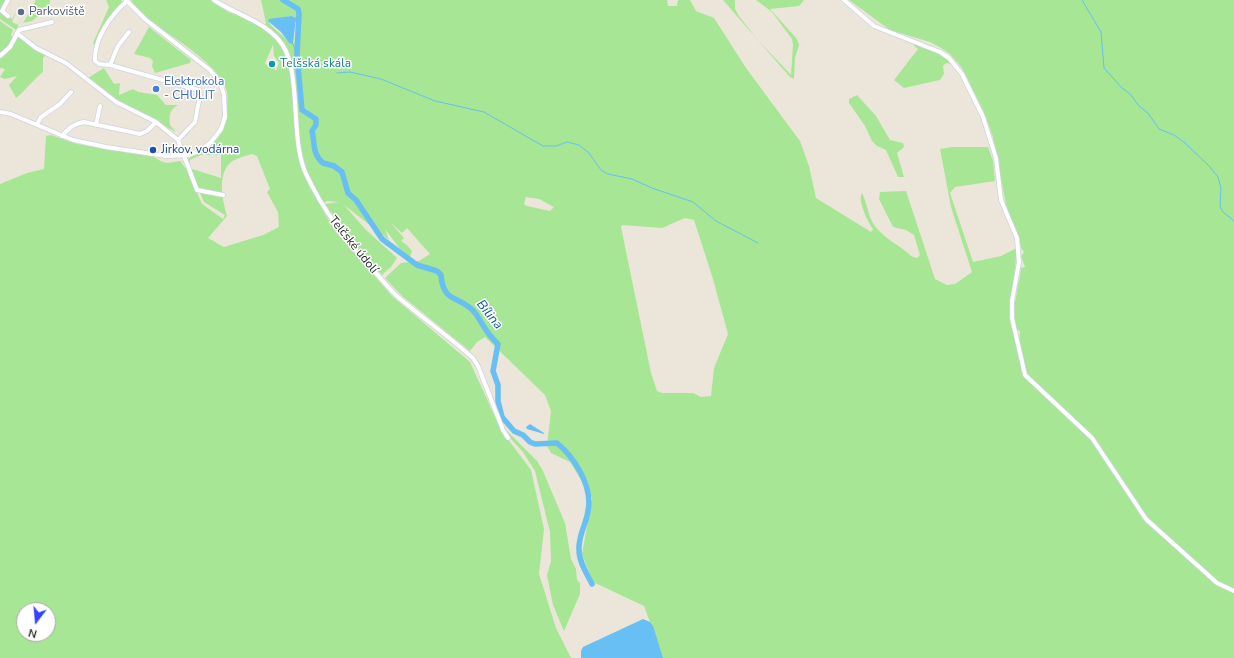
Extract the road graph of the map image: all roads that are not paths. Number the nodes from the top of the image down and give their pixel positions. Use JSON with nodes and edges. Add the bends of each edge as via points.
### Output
{"nodes":[{"id":1,"x":8,"y":0,"type":"edge"},
{"id":2,"x":126,"y":0,"type":"edge"},
{"id":3,"x":214,"y":0,"type":"edge"},
{"id":4,"x":844,"y":0,"type":"edge"},
{"id":5,"x":8,"y":16,"type":"dead end"},
{"id":6,"x":52,"y":22,"type":"dead end"},
{"id":7,"x":129,"y":32,"type":"dead end"},
{"id":8,"x":17,"y":33,"type":"junction"},
{"id":9,"x":0,"y":56,"type":"edge"},
{"id":10,"x":110,"y":65,"type":"junction"},
{"id":11,"x":71,"y":92,"type":"dead end"},
{"id":12,"x":100,"y":106,"type":"dead end"},
{"id":13,"x":0,"y":112,"type":"edge"},
{"id":14,"x":156,"y":122,"type":"junction"},
{"id":15,"x":37,"y":124,"type":"junction"},
{"id":16,"x":96,"y":125,"type":"junction"},
{"id":17,"x":62,"y":136,"type":"junction"},
{"id":18,"x":178,"y":140,"type":"junction"},
{"id":19,"x":183,"y":156,"type":"junction"},
{"id":20,"x":223,"y":195,"type":"dead end"},
{"id":21,"x":508,"y":438,"type":"dead end"},
{"id":22,"x":1234,"y":591,"type":"edge"}],
"edges":[{"from":1,"to":5,"type":"street","via":[[2,11]]},
{"from":2,"to":10,"type":"street","via":[[108,22],[96,50],[95,61]]},
{"from":2,"to":19,"type":"street","via":[[146,20],[210,70],[219,81],[224,94],[225,117],[217,135],[199,151]]},
{"from":3,"to":21,"type":"street","name":"Telčské údolí","via":[[262,25],[285,47],[290,63],[297,140],[306,175],[321,202],[340,232],[392,291],[473,358]]},
{"from":4,"to":22,"type":"street","via":[[874,26],[940,52],[949,58],[962,74],[991,140],[1001,200],[1017,238],[1019,262],[1012,301],[1012,318],[1025,375],[1088,433],[1146,520],[1212,578]]},
{"from":6,"to":8,"type":"street","via":[[19,30]]},
{"from":7,"to":10,"type":"street","via":[[118,46]]},
{"from":8,"to":9,"type":"street","via":[[10,47]]},
{"from":8,"to":14,"type":"street","via":[[36,48],[66,63],[116,102]]},
{"from":10,"to":18,"type":"street","via":[[198,90],[200,96],[195,122]]},
{"from":11,"to":15,"type":"street","via":[[60,104],[41,117]]},
{"from":12,"to":16,"type":"street"},
{"from":13,"to":15,"type":"street"},
{"from":14,"to":16,"type":"street","via":[[140,134]]},
{"from":14,"to":18,"type":"street"},
{"from":15,"to":17,"type":"street"},
{"from":16,"to":17,"type":"street","via":[[77,123]]},
{"from":17,"to":19,"type":"street","via":[[106,147]]},
{"from":18,"to":19,"type":"street"},
{"from":19,"to":20,"type":"street","via":[[197,190]]}]}
